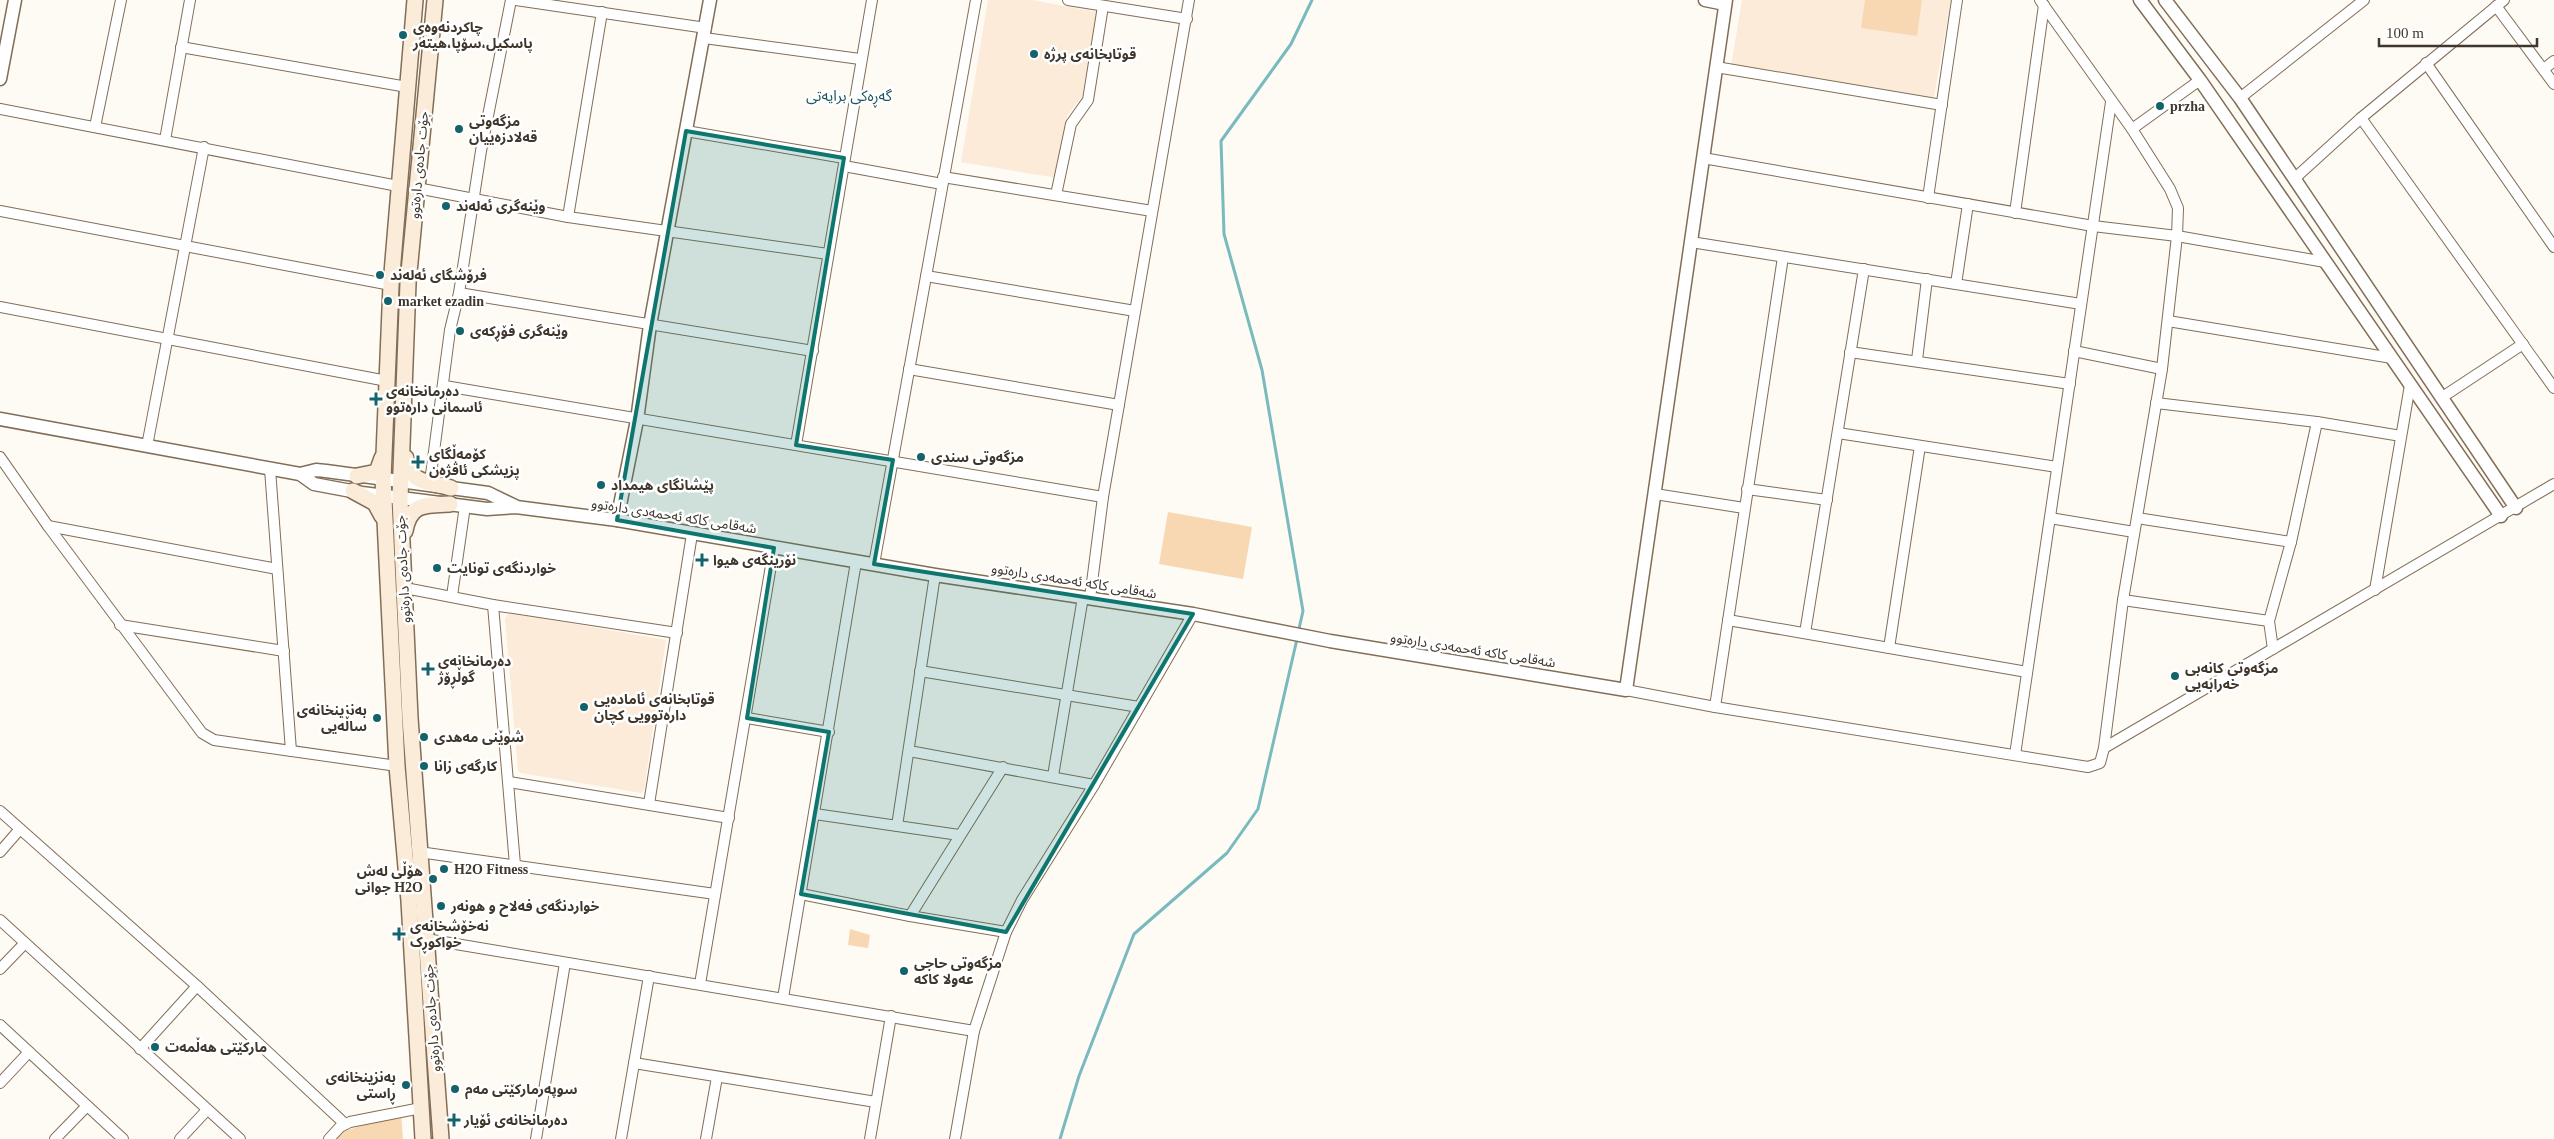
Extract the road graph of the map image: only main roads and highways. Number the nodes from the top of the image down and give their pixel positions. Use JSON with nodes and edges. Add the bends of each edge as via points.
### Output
{"nodes":[{"id":1,"x":415,"y":0,"type":"edge"},
{"id":2,"x":435,"y":0,"type":"edge"},
{"id":3,"x":403,"y":427,"type":"junction"},
{"id":4,"x":383,"y":444,"type":"junction"},
{"id":5,"x":357,"y":476,"type":"road end"},
{"id":6,"x":451,"y":488,"type":"road end"},
{"id":7,"x":353,"y":491,"type":"road end"},
{"id":8,"x":457,"y":505,"type":"road end"},
{"id":9,"x":403,"y":545,"type":"junction"},
{"id":10,"x":386,"y":547,"type":"junction"},
{"id":11,"x":422,"y":1139,"type":"edge"},
{"id":12,"x":441,"y":1139,"type":"edge"}],
"edges":[{"from":1,"to":4,"type":"main road","name":"جۆت جادەی دارەتوو","via":[[398,186]]},
{"from":2,"to":3,"type":"main road","name":"جۆت جادەی دارەتوو","via":[[408,283]]},
{"from":3,"to":6,"type":"main road","via":[[409,472],[417,479]]},
{"from":3,"to":9,"type":"main road","name":"جۆت جادەی دارەتوو","via":[[400,498]]},
{"from":4,"to":5,"type":"main road","via":[[379,470]]},
{"from":4,"to":10,"type":"main road","name":"جۆت جادەی دارەتوو"},
{"from":7,"to":10,"type":"main road","via":[[380,508]]},
{"from":8,"to":9,"type":"main road","via":[[425,506],[413,510],[407,520]]},
{"from":9,"to":12,"type":"main road","name":"جۆت جادەی دارەتوو","via":[[410,709]]},
{"from":10,"to":11,"type":"main road","name":"جۆت جادەی دارەتوو"}]}
